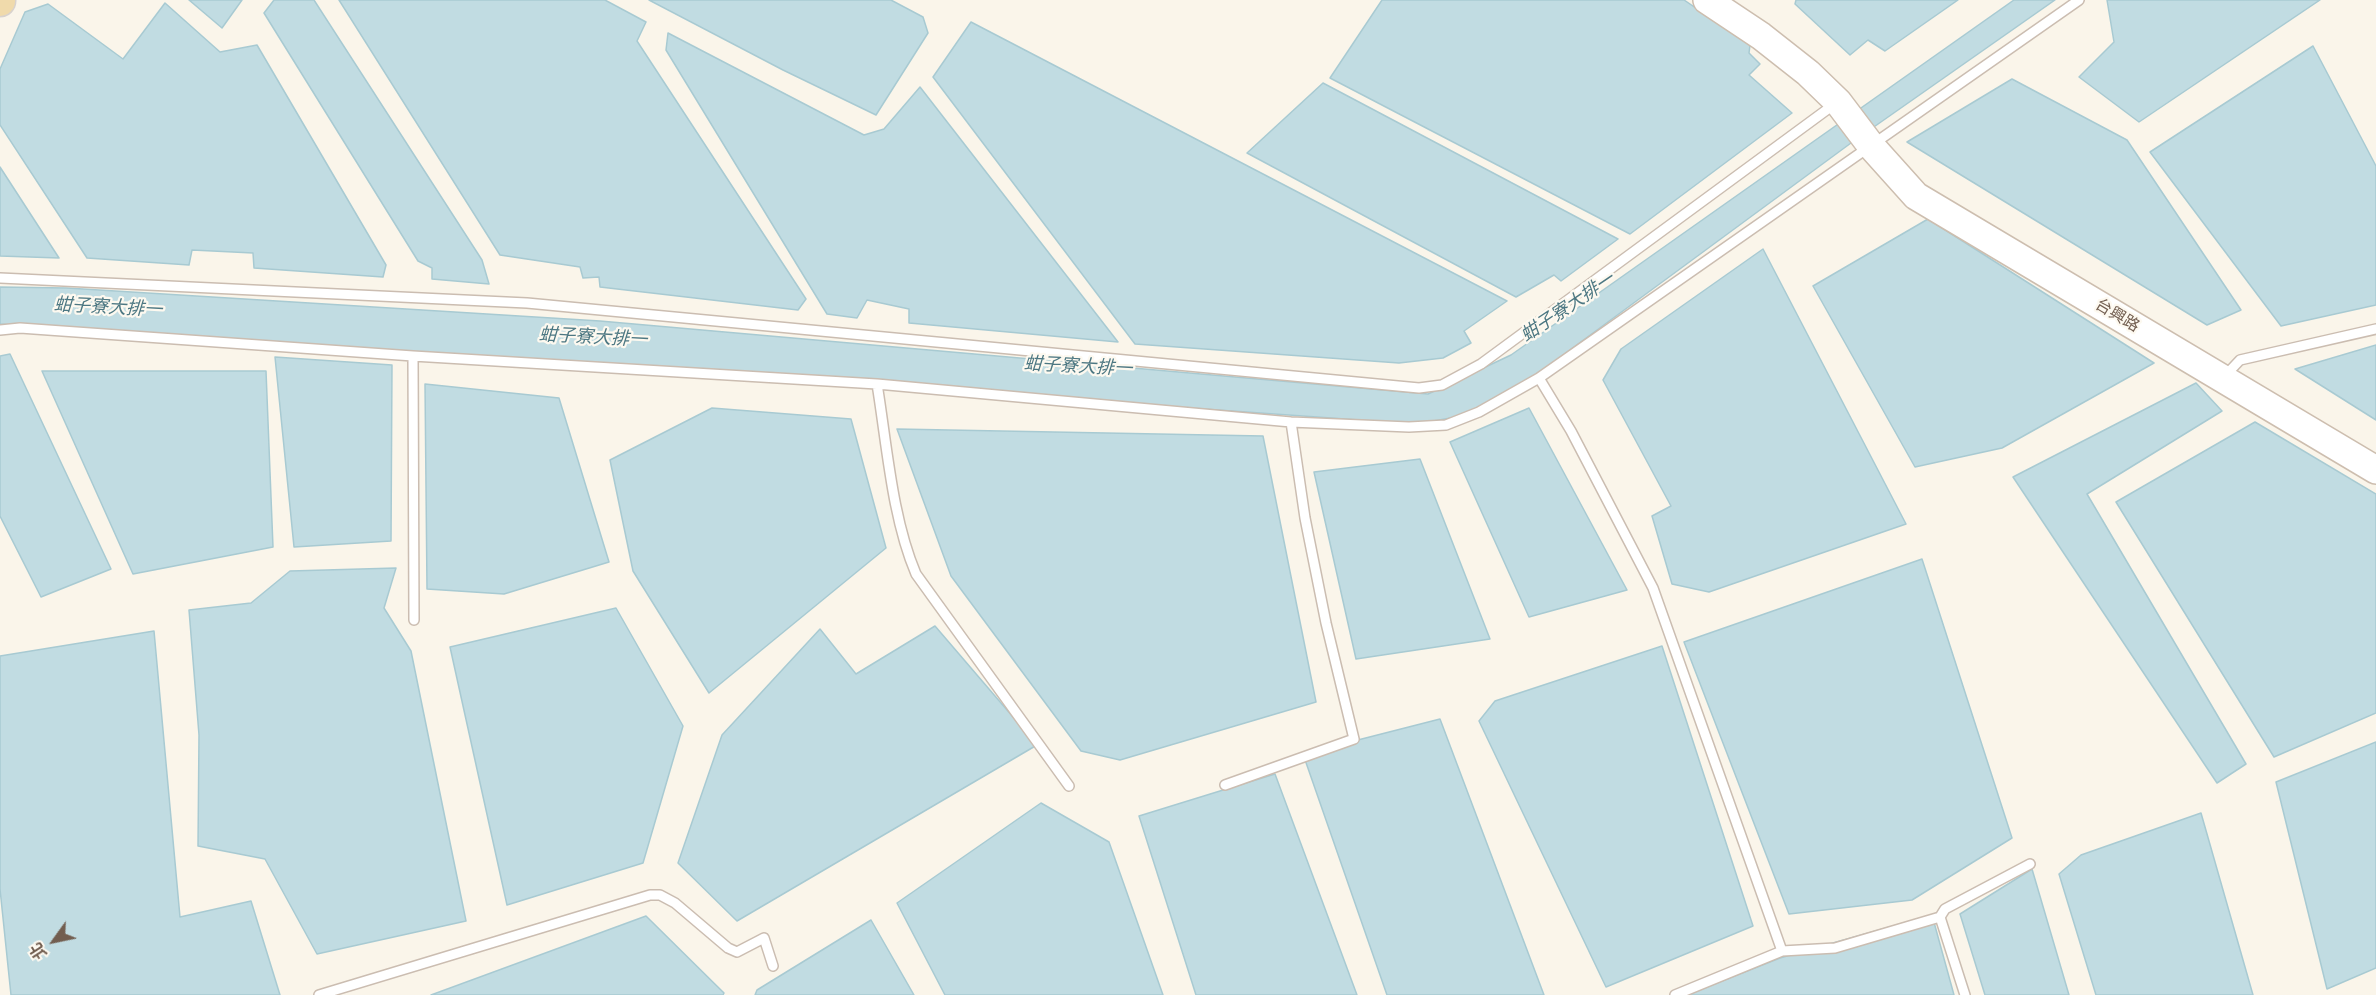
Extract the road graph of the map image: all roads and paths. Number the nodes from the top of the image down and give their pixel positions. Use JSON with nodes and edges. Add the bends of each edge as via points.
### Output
{"nodes":[{"id":1,"x":1707,"y":0,"type":"edge"},
{"id":2,"x":2079,"y":0,"type":"edge"},
{"id":3,"x":1838,"y":102,"type":"junction"},
{"id":4,"x":1872,"y":147,"type":"junction"},
{"id":5,"x":0,"y":278,"type":"edge"},
{"id":6,"x":2376,"y":329,"type":"edge"},
{"id":7,"x":0,"y":330,"type":"edge"},
{"id":8,"x":413,"y":356,"type":"junction"},
{"id":9,"x":1539,"y":378,"type":"junction"},
{"id":10,"x":2222,"y":378,"type":"junction"},
{"id":11,"x":877,"y":384,"type":"junction"},
{"id":12,"x":1291,"y":422,"type":"junction"},
{"id":13,"x":2376,"y":470,"type":"edge"},
{"id":14,"x":414,"y":620,"type":"dead end"},
{"id":15,"x":1225,"y":785,"type":"dead end"},
{"id":16,"x":1069,"y":786,"type":"dead end"},
{"id":17,"x":2030,"y":864,"type":"dead end"},
{"id":18,"x":1940,"y":917,"type":"junction"},
{"id":19,"x":1782,"y":951,"type":"junction"},
{"id":20,"x":773,"y":966,"type":"dead end"},
{"id":21,"x":319,"y":995,"type":"edge"},
{"id":22,"x":1675,"y":995,"type":"edge"},
{"id":23,"x":1965,"y":995,"type":"edge"}],
"edges":[{"from":1,"to":3,"type":"street","name":"台興路","via":[[1761,36]]},
{"from":2,"to":4,"type":"lane"},
{"from":3,"to":4,"type":"street","name":"台興路"},
{"from":3,"to":5,"type":"lane","via":[[1481,364],[1442,384],[1419,388],[527,303]]},
{"from":4,"to":9,"type":"lane"},
{"from":4,"to":10,"type":"street","name":"台興路","via":[[1916,196]]},
{"from":6,"to":10,"type":"lane","via":[[2240,360]]},
{"from":7,"to":8,"type":"lane","via":[[20,328]]},
{"from":8,"to":11,"type":"lane"},
{"from":8,"to":14,"type":"lane"},
{"from":9,"to":12,"type":"lane","via":[[1479,412],[1446,424],[1409,427]]},
{"from":9,"to":19,"type":"lane","via":[[1653,588]]},
{"from":10,"to":13,"type":"street","name":"台興路"},
{"from":11,"to":12,"type":"lane"},
{"from":11,"to":16,"type":"lane","via":[[900,524],[916,574]]},
{"from":12,"to":15,"type":"lane","via":[[1307,530],[1354,739]]},
{"from":17,"to":18,"type":"lane","via":[[1945,909]]},
{"from":18,"to":19,"type":"lane","via":[[1835,948]]},
{"from":18,"to":23,"type":"lane"},
{"from":19,"to":22,"type":"lane"},
{"from":20,"to":21,"type":"lane","via":[[764,938],[737,952],[675,903],[660,895],[650,895]]}]}
